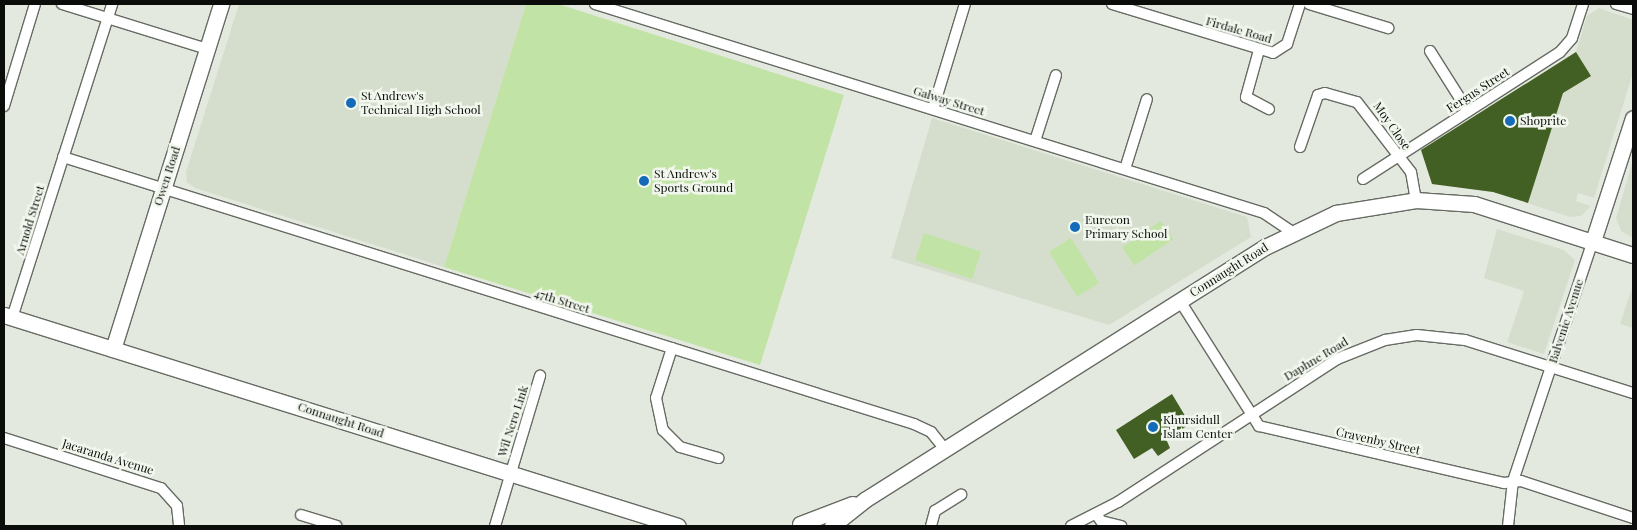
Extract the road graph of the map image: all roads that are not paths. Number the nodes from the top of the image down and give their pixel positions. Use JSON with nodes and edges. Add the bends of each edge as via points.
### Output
{"nodes":[{"id":1,"x":35,"y":4,"type":"edge"},
{"id":2,"x":62,"y":4,"type":"edge"},
{"id":3,"x":112,"y":4,"type":"edge"},
{"id":4,"x":221,"y":4,"type":"edge"},
{"id":5,"x":595,"y":4,"type":"edge"},
{"id":6,"x":965,"y":4,"type":"edge"},
{"id":7,"x":1112,"y":4,"type":"edge"},
{"id":8,"x":1300,"y":4,"type":"edge"},
{"id":9,"x":1309,"y":4,"type":"edge"},
{"id":10,"x":1583,"y":4,"type":"edge"},
{"id":11,"x":1616,"y":4,"type":"edge"},
{"id":12,"x":1633,"y":9,"type":"edge"},
{"id":13,"x":108,"y":18,"type":"junction"},
{"id":14,"x":1388,"y":28,"type":"dead end"},
{"id":15,"x":207,"y":49,"type":"junction"},
{"id":16,"x":1260,"y":50,"type":"junction"},
{"id":17,"x":1430,"y":51,"type":"dead end"},
{"id":18,"x":1056,"y":75,"type":"dead end"},
{"id":19,"x":1147,"y":99,"type":"dead end"},
{"id":20,"x":4,"y":106,"type":"edge"},
{"id":21,"x":933,"y":109,"type":"junction"},
{"id":22,"x":1269,"y":109,"type":"dead end"},
{"id":23,"x":1468,"y":111,"type":"junction"},
{"id":24,"x":1633,"y":118,"type":"edge"},
{"id":25,"x":1035,"y":141,"type":"junction"},
{"id":26,"x":1300,"y":147,"type":"dead end"},
{"id":27,"x":1398,"y":156,"type":"junction"},
{"id":28,"x":63,"y":158,"type":"junction"},
{"id":29,"x":1125,"y":169,"type":"junction"},
{"id":30,"x":1363,"y":179,"type":"dead end"},
{"id":31,"x":163,"y":189,"type":"junction"},
{"id":32,"x":1416,"y":200,"type":"junction"},
{"id":33,"x":1292,"y":232,"type":"junction"},
{"id":34,"x":1593,"y":241,"type":"junction"},
{"id":35,"x":1633,"y":254,"type":"edge"},
{"id":36,"x":1180,"y":300,"type":"junction"},
{"id":37,"x":8,"y":316,"type":"edge"},
{"id":38,"x":672,"y":348,"type":"junction"},
{"id":39,"x":113,"y":349,"type":"junction"},
{"id":40,"x":1551,"y":366,"type":"junction"},
{"id":41,"x":540,"y":376,"type":"dead end"},
{"id":42,"x":1633,"y":393,"type":"edge"},
{"id":43,"x":1252,"y":415,"type":"junction"},
{"id":44,"x":4,"y":438,"type":"edge"},
{"id":45,"x":945,"y":449,"type":"junction"},
{"id":46,"x":718,"y":458,"type":"dead end"},
{"id":47,"x":510,"y":474,"type":"junction"},
{"id":48,"x":1513,"y":481,"type":"junction"},
{"id":49,"x":961,"y":495,"type":"dead end"},
{"id":50,"x":866,"y":499,"type":"junction"},
{"id":51,"x":1096,"y":514,"type":"junction"},
{"id":52,"x":301,"y":515,"type":"dead end"},
{"id":53,"x":1633,"y":518,"type":"edge"},
{"id":54,"x":797,"y":525,"type":"edge"},
{"id":55,"x":180,"y":526,"type":"edge"},
{"id":56,"x":336,"y":526,"type":"edge"},
{"id":57,"x":495,"y":526,"type":"edge"},
{"id":58,"x":678,"y":526,"type":"edge"},
{"id":59,"x":832,"y":526,"type":"edge"},
{"id":60,"x":931,"y":526,"type":"edge"},
{"id":61,"x":1071,"y":526,"type":"edge"},
{"id":62,"x":1120,"y":526,"type":"edge"},
{"id":63,"x":1508,"y":526,"type":"edge"}],
"edges":[{"from":1,"to":20,"type":"street"},
{"from":2,"to":13,"type":"street"},
{"from":3,"to":13,"type":"street","name":"Arnold Street"},
{"from":4,"to":15,"type":"street","name":"Owen Road"},
{"from":5,"to":21,"type":"street","name":"Galway Street"},
{"from":6,"to":21,"type":"street"},
{"from":7,"to":16,"type":"street","name":"Firdale Road"},
{"from":8,"to":16,"type":"street","name":"Firdale Road","via":[[1284,48],[1272,53]]},
{"from":9,"to":14,"type":"street"},
{"from":10,"to":23,"type":"street","name":"Fergus Street","via":[[1566,47]]},
{"from":11,"to":12,"type":"street"},
{"from":13,"to":15,"type":"street"},
{"from":13,"to":28,"type":"street","name":"Arnold Street"},
{"from":15,"to":31,"type":"street","name":"Owen Road"},
{"from":16,"to":22,"type":"street","via":[[1246,98]]},
{"from":17,"to":23,"type":"street"},
{"from":18,"to":25,"type":"street"},
{"from":19,"to":29,"type":"street"},
{"from":21,"to":25,"type":"street","name":"Galway Street"},
{"from":23,"to":27,"type":"street","name":"Fergus Street"},
{"from":24,"to":34,"type":"street","name":"Balvenie Avenue"},
{"from":25,"to":29,"type":"street","name":"Galway Street"},
{"from":26,"to":27,"type":"street","name":"Moy Close","via":[[1315,98],[1325,93],[1361,105]]},
{"from":27,"to":30,"type":"street","name":"Fergus Street"},
{"from":27,"to":32,"type":"street","name":"Moy Close","via":[[1411,172]]},
{"from":28,"to":31,"type":"street"},
{"from":28,"to":37,"type":"street","name":"Arnold Street"},
{"from":29,"to":33,"type":"street","name":"Galway Street","via":[[1264,213]]},
{"from":31,"to":38,"type":"street","name":"47th Street"},
{"from":31,"to":39,"type":"street","name":"Owen Road"},
{"from":32,"to":33,"type":"street","name":"Connaught Road","via":[[1351,209]]},
{"from":32,"to":34,"type":"street","name":"Connaught Road","via":[[1474,204]]},
{"from":33,"to":36,"type":"street","name":"Connaught Road"},
{"from":34,"to":35,"type":"street","name":"Connaught Road"},
{"from":34,"to":40,"type":"street","name":"Balvenie Avenue"},
{"from":36,"to":43,"type":"street","name":"Cravenby Street"},
{"from":36,"to":45,"type":"street","name":"Connaught Road"},
{"from":37,"to":39,"type":"street","name":"Connaught Road"},
{"from":38,"to":45,"type":"street","name":"47th Street","via":[[914,424],[931,432]]},
{"from":38,"to":46,"type":"street","via":[[656,398],[663,430],[680,447]]},
{"from":39,"to":47,"type":"street","name":"Connaught Road"},
{"from":40,"to":42,"type":"street","name":"Daphne Road"},
{"from":40,"to":43,"type":"street","name":"Daphne Road","via":[[1465,340],[1401,337],[1368,345],[1337,359]]},
{"from":40,"to":48,"type":"street","name":"Balvenie Avenue"},
{"from":41,"to":47,"type":"street","name":"Wil Nero Link"},
{"from":43,"to":48,"type":"street","name":"Cravenby Street","via":[[1259,426],[1504,483]]},
{"from":43,"to":51,"type":"street","name":"Daphne Road"},
{"from":44,"to":55,"type":"street","name":"Jacaranda Avenue","via":[[161,488],[176,506]]},
{"from":45,"to":50,"type":"street","name":"Connaught Road"},
{"from":47,"to":57,"type":"street","name":"Wil Nero Link"},
{"from":47,"to":58,"type":"street","name":"Connaught Road"},
{"from":48,"to":53,"type":"street","name":"Cravenby Street"},
{"from":48,"to":63,"type":"street","name":"Balvenie Avenue"},
{"from":49,"to":60,"type":"street","via":[[935,511]]},
{"from":50,"to":54,"type":"street","name":"Connaught Road"},
{"from":50,"to":59,"type":"street","name":"Connaught Road"},
{"from":51,"to":61,"type":"street","name":"Daphne Road"},
{"from":51,"to":62,"type":"street","via":[[1101,522]]},
{"from":52,"to":56,"type":"street"}]}
